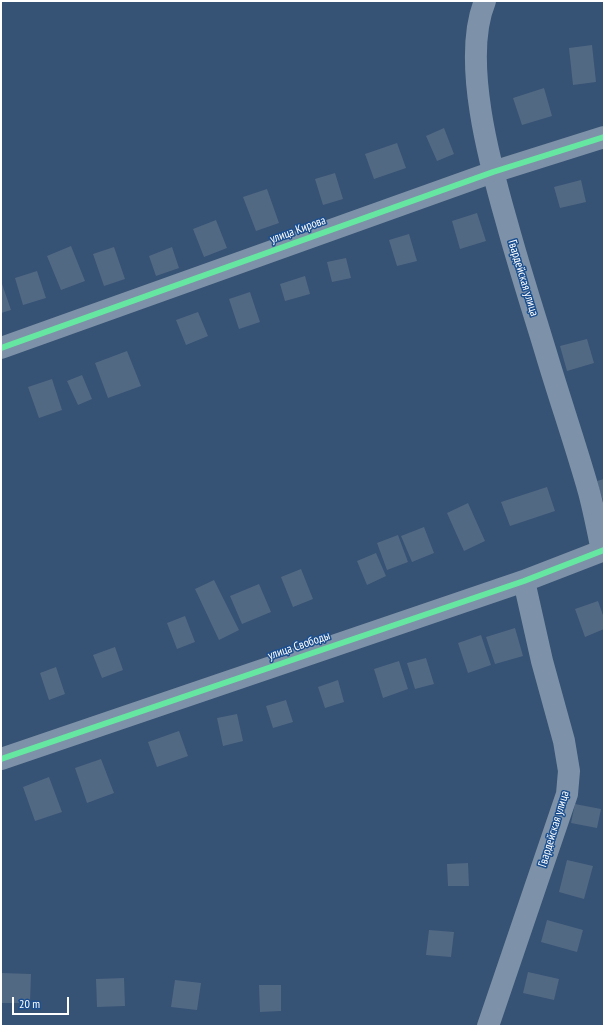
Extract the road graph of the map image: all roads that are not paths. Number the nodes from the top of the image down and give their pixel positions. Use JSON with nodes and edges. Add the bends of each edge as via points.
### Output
{"nodes":[{"id":1,"x":485,"y":1,"type":"edge"},
{"id":2,"x":604,"y":137,"type":"edge"},
{"id":3,"x":493,"y":172,"type":"junction"},
{"id":4,"x":1,"y":348,"type":"edge"},
{"id":5,"x":603,"y":551,"type":"edge"},
{"id":6,"x":524,"y":581,"type":"junction"},
{"id":7,"x":1,"y":759,"type":"edge"},
{"id":8,"x":488,"y":1026,"type":"edge"}],
"edges":[{"from":1,"to":3,"type":"street","name":"Гвардейская улица","via":[[477,30],[476,55],[480,104]]},
{"from":2,"to":3,"type":"street","name":"улица Кирова"},
{"from":3,"to":4,"type":"street","name":"улица Кирова"},
{"from":3,"to":5,"type":"street","name":"Гвардейская улица","via":[[589,493]]},
{"from":5,"to":6,"type":"street","name":"улица Свободы"},
{"from":6,"to":7,"type":"street","name":"улица Свободы"},
{"from":6,"to":8,"type":"street","name":"Гвардейская улица","via":[[564,741],[568,771],[567,794]]}]}
